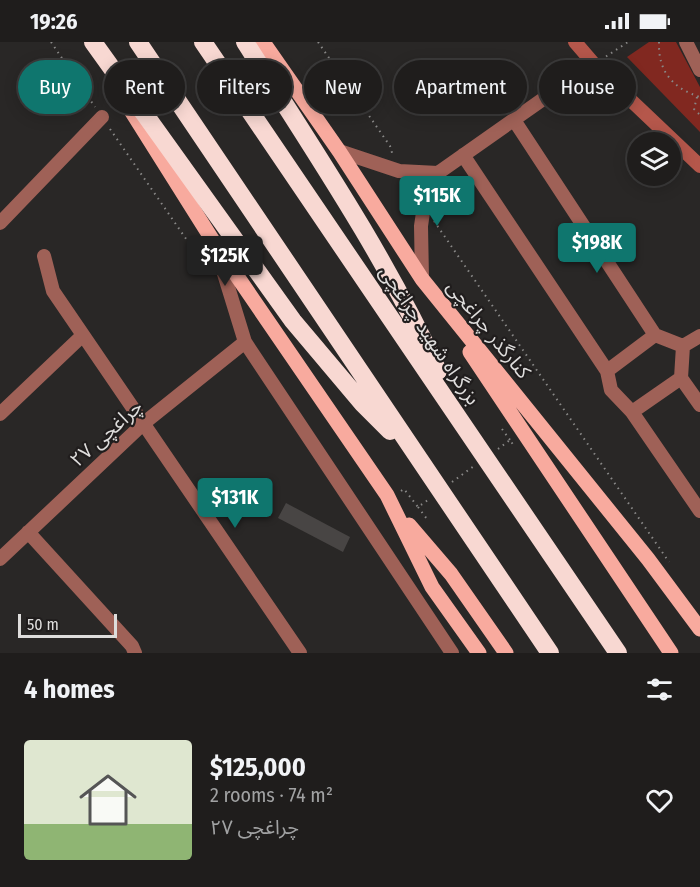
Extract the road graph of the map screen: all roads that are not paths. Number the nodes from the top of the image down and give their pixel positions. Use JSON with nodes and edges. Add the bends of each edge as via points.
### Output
{"nodes":[{"id":1,"x":93,"y":42,"type":"edge"},
{"id":2,"x":138,"y":42,"type":"edge"},
{"id":3,"x":203,"y":42,"type":"edge"},
{"id":4,"x":245,"y":42,"type":"edge"},
{"id":5,"x":263,"y":42,"type":"edge"},
{"id":6,"x":686,"y":42,"type":"edge"},
{"id":7,"x":700,"y":70,"type":"edge"},
{"id":8,"x":539,"y":102,"type":"edge"},
{"id":9,"x":102,"y":117,"type":"road end"},
{"id":10,"x":514,"y":120,"type":"junction"},
{"id":11,"x":339,"y":151,"type":"junction"},
{"id":12,"x":463,"y":155,"type":"junction"},
{"id":13,"x":438,"y":173,"type":"junction"},
{"id":14,"x":0,"y":223,"type":"edge"},
{"id":15,"x":215,"y":244,"type":"junction"},
{"id":16,"x":44,"y":256,"type":"dead end"},
{"id":17,"x":422,"y":279,"type":"junction"},
{"id":18,"x":83,"y":335,"type":"junction"},
{"id":19,"x":655,"y":335,"type":"junction"},
{"id":20,"x":700,"y":336,"type":"edge"},
{"id":21,"x":245,"y":342,"type":"junction"},
{"id":22,"x":683,"y":346,"type":"junction"},
{"id":23,"x":607,"y":371,"type":"junction"},
{"id":24,"x":681,"y":378,"type":"junction"},
{"id":25,"x":700,"y":405,"type":"edge"},
{"id":26,"x":632,"y":412,"type":"junction"},
{"id":27,"x":0,"y":414,"type":"edge"},
{"id":28,"x":458,"y":416,"type":"junction"},
{"id":29,"x":144,"y":423,"type":"junction"},
{"id":30,"x":424,"y":466,"type":"junction"},
{"id":31,"x":395,"y":502,"type":"junction"},
{"id":32,"x":700,"y":511,"type":"edge"},
{"id":33,"x":28,"y":532,"type":"junction"},
{"id":34,"x":0,"y":559,"type":"edge"},
{"id":35,"x":700,"y":629,"type":"edge"},
{"id":36,"x":135,"y":653,"type":"edge"},
{"id":37,"x":300,"y":653,"type":"edge"},
{"id":38,"x":452,"y":653,"type":"edge"},
{"id":39,"x":479,"y":653,"type":"edge"},
{"id":40,"x":506,"y":653,"type":"edge"},
{"id":41,"x":550,"y":653,"type":"edge"},
{"id":42,"x":618,"y":653,"type":"edge"},
{"id":43,"x":671,"y":653,"type":"edge"}],
"edges":[{"from":1,"to":15,"type":"main road","via":[[123,98]]},
{"from":1,"to":30,"type":"highway","via":[[293,321],[363,404]]},
{"from":2,"to":30,"type":"highway"},
{"from":3,"to":28,"type":"highway","name":"بزرگراه شهید چراغچی"},
{"from":4,"to":28,"type":"highway","via":[[363,228],[418,327]]},
{"from":5,"to":11,"type":"main road","name":"کنارگذر چراغچی"},
{"from":6,"to":7,"type":"street"},
{"from":8,"to":10,"type":"street"},
{"from":9,"to":14,"type":"street"},
{"from":10,"to":12,"type":"street"},
{"from":10,"to":19,"type":"street"},
{"from":11,"to":13,"type":"street","via":[[399,171]]},
{"from":11,"to":17,"type":"main road","name":"کنارگذر چراغچی"},
{"from":12,"to":13,"type":"street"},
{"from":12,"to":23,"type":"street"},
{"from":13,"to":17,"type":"street","via":[[424,206]]},
{"from":15,"to":21,"type":"street"},
{"from":15,"to":31,"type":"main road"},
{"from":16,"to":18,"type":"street","via":[[53,291]]},
{"from":17,"to":35,"type":"main road","name":"کنارگذر چراغچی"},
{"from":17,"to":43,"type":"main road"},
{"from":18,"to":27,"type":"street"},
{"from":18,"to":29,"type":"street"},
{"from":19,"to":22,"type":"street"},
{"from":19,"to":23,"type":"street"},
{"from":20,"to":22,"type":"street"},
{"from":21,"to":29,"type":"street","name":"چراغچی ۲۷"},
{"from":21,"to":38,"type":"street"},
{"from":22,"to":24,"type":"street"},
{"from":23,"to":26,"type":"street","via":[[611,390]]},
{"from":24,"to":25,"type":"street"},
{"from":24,"to":26,"type":"street"},
{"from":26,"to":32,"type":"street"},
{"from":28,"to":42,"type":"highway","name":"بزرگراه شهید چراغچی"},
{"from":29,"to":33,"type":"street","name":"چراغچی ۲۷"},
{"from":29,"to":37,"type":"street"},
{"from":30,"to":41,"type":"highway"},
{"from":31,"to":39,"type":"main road","via":[[432,587]]},
{"from":31,"to":40,"type":"main road"},
{"from":33,"to":34,"type":"street","name":"چراغچی ۲۷"},
{"from":33,"to":36,"type":"street"}]}
